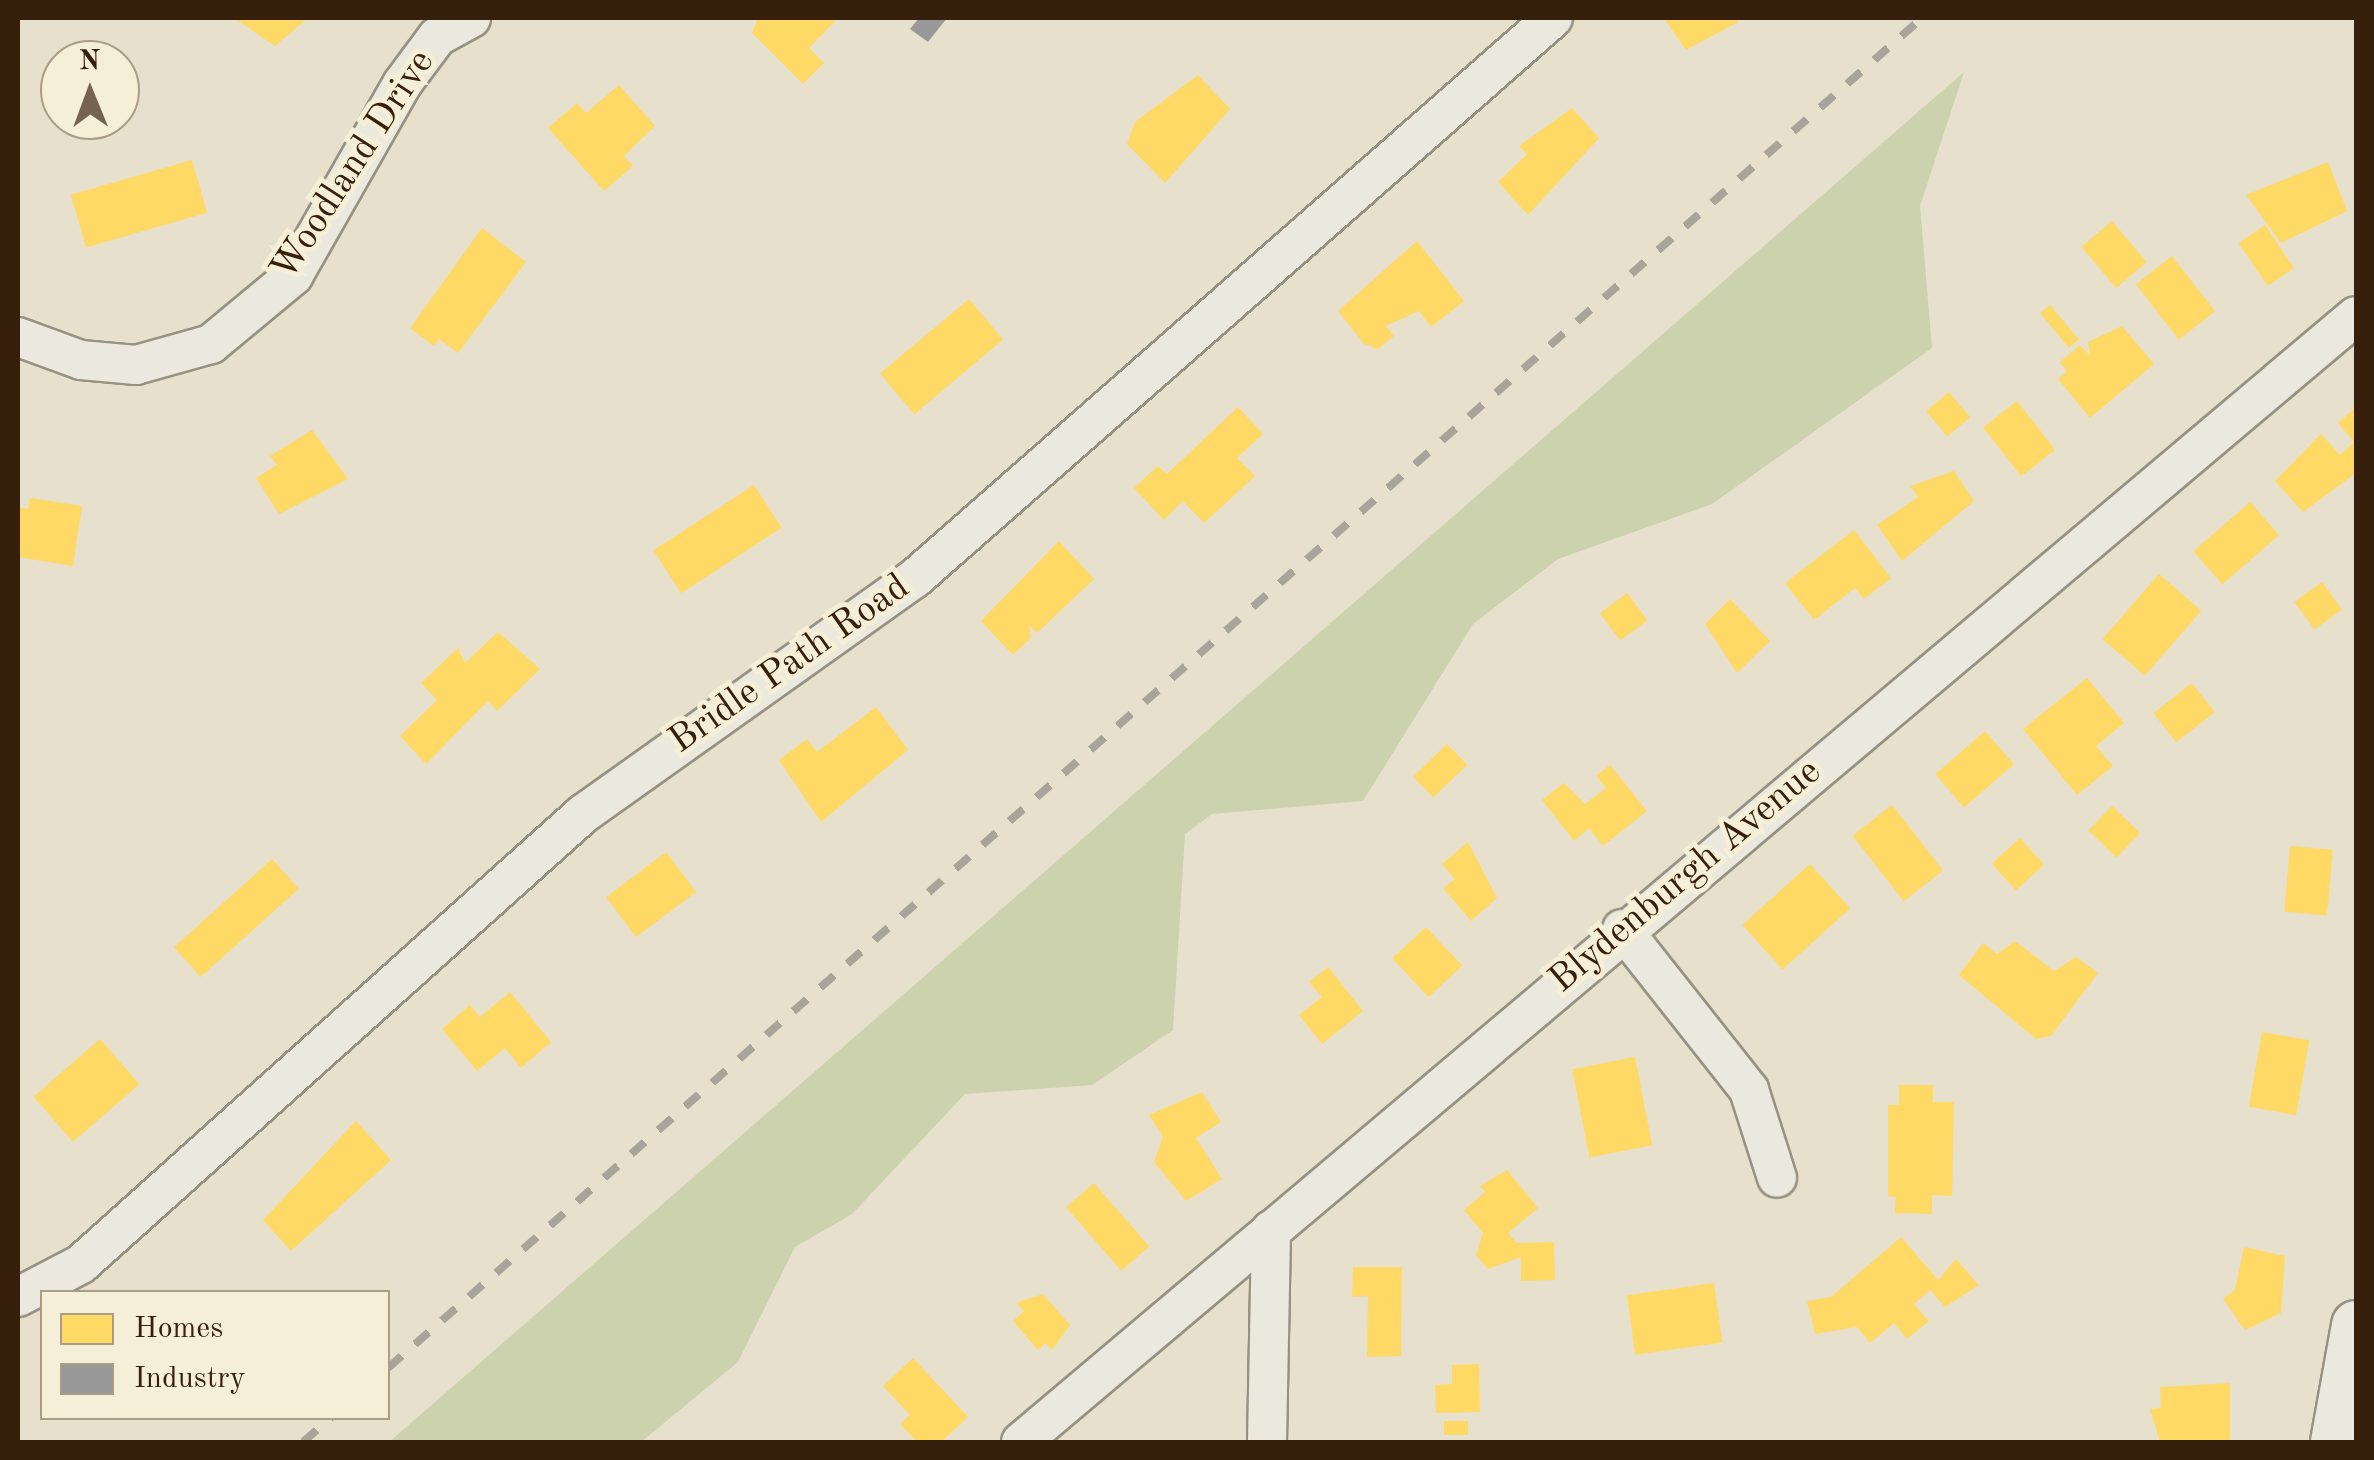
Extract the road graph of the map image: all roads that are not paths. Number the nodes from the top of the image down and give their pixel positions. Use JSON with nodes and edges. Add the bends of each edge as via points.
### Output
{"nodes":[{"id":1,"x":471,"y":18,"type":"edge"},
{"id":2,"x":1552,"y":18,"type":"edge"},
{"id":3,"x":2356,"y":316,"type":"edge"},
{"id":4,"x":18,"y":337,"type":"edge"},
{"id":5,"x":1622,"y":929,"type":"junction"},
{"id":6,"x":1777,"y":1178,"type":"dead end"},
{"id":7,"x":1271,"y":1230,"type":"junction"},
{"id":8,"x":18,"y":1297,"type":"edge"},
{"id":9,"x":2356,"y":1325,"type":"edge"},
{"id":10,"x":1020,"y":1442,"type":"edge"},
{"id":11,"x":1267,"y":1442,"type":"edge"},
{"id":12,"x":2335,"y":1442,"type":"edge"}],
"edges":[{"from":1,"to":4,"type":"street","name":"Woodland Drive","via":[[437,37],[402,84],[293,276],[210,344],[136,365],[81,360]]},
{"from":2,"to":8,"type":"street","name":"Bridle Path Road","via":[[914,579],[582,814],[81,1264]]},
{"from":3,"to":5,"type":"street","name":"Blydenburgh Avenue"},
{"from":5,"to":6,"type":"street","via":[[1749,1090]]},
{"from":5,"to":7,"type":"street","name":"Blydenburgh Avenue"},
{"from":7,"to":10,"type":"street","name":"Blydenburgh Avenue"},
{"from":7,"to":11,"type":"street"},
{"from":9,"to":12,"type":"street"}]}
